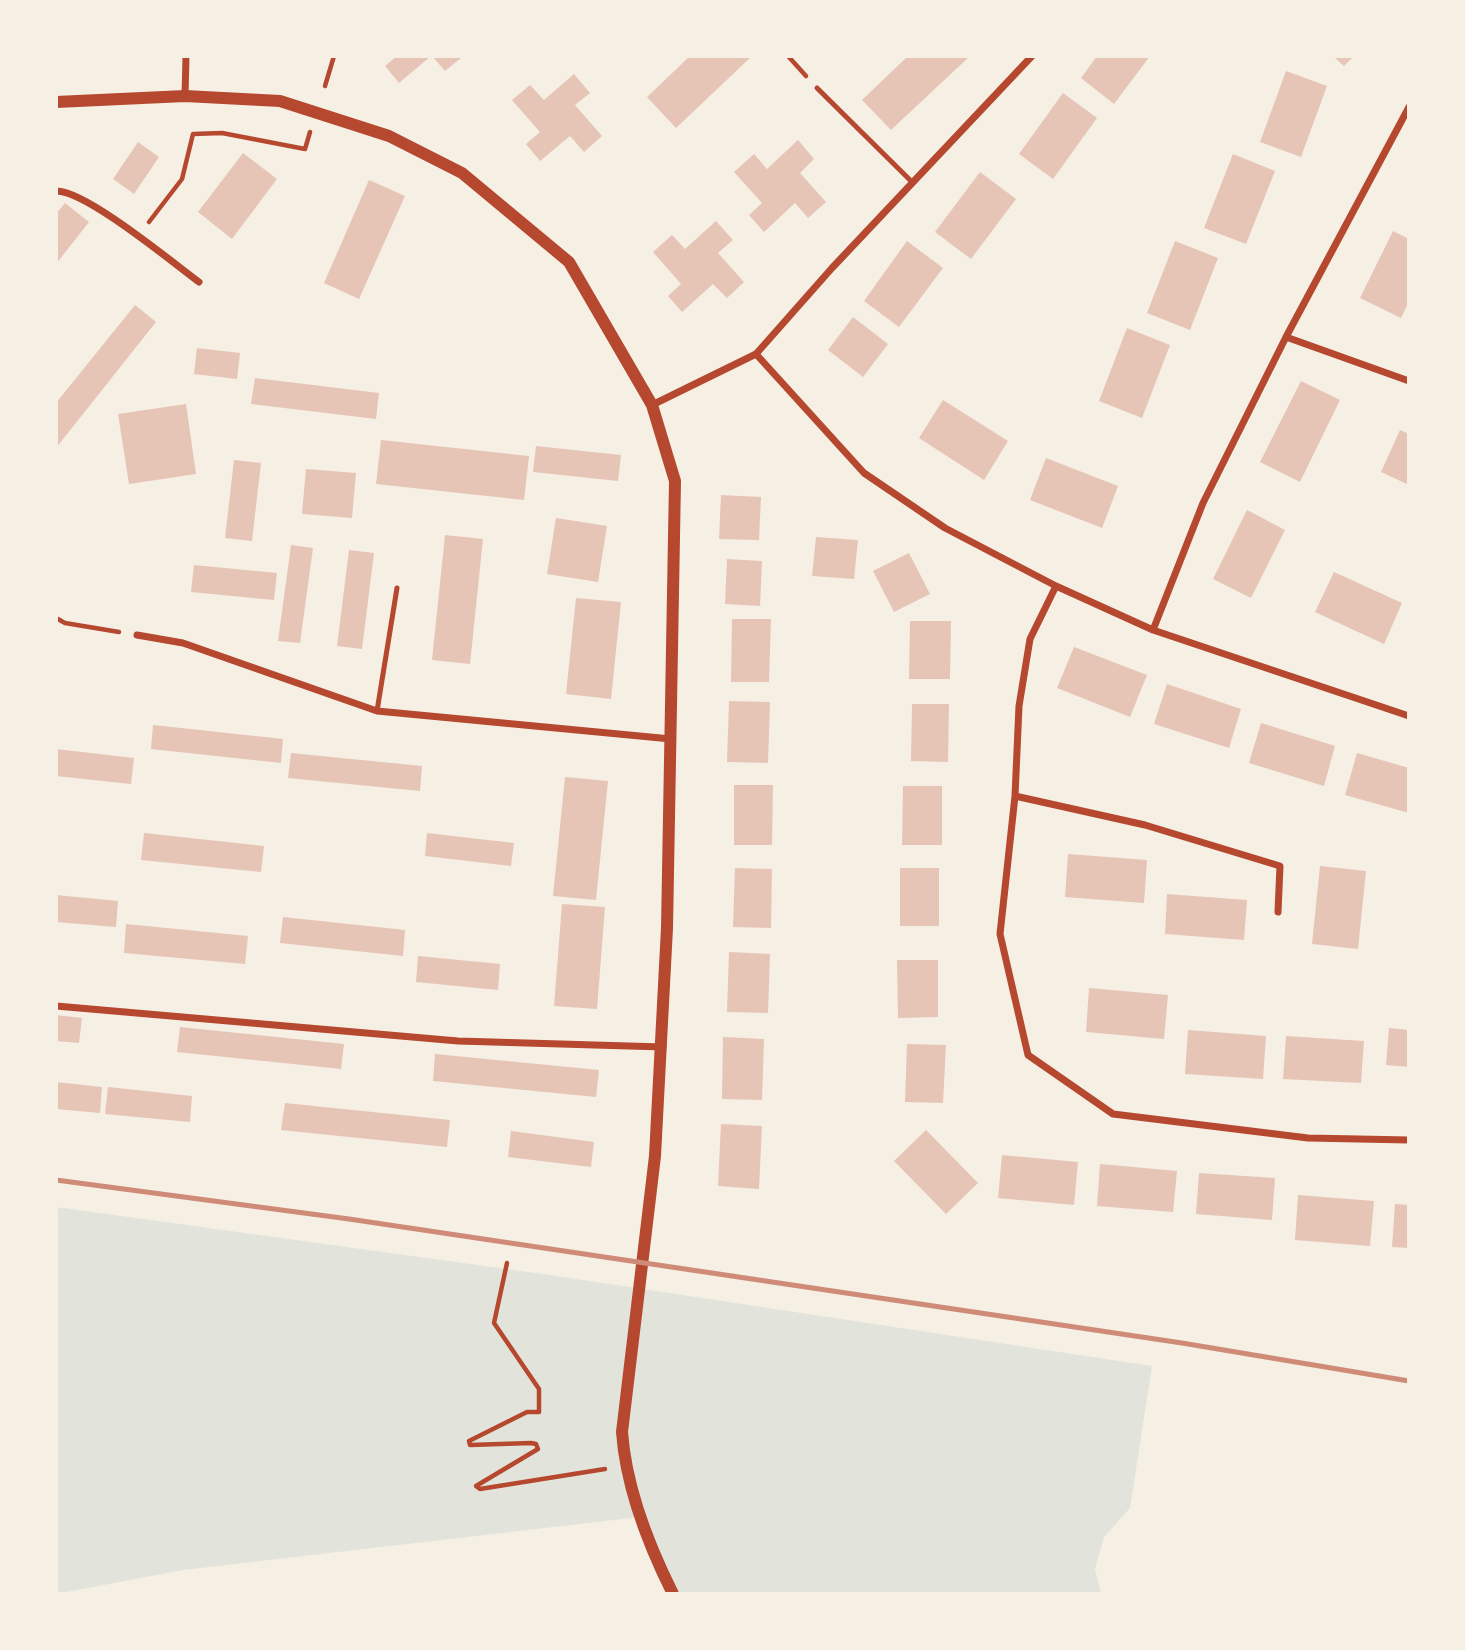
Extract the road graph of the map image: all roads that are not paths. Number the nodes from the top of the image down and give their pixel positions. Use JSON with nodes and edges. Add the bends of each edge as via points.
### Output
{"nodes":[{"id":1,"x":186,"y":56,"type":"edge"},
{"id":2,"x":1032,"y":56,"type":"edge"},
{"id":3,"x":817,"y":88,"type":"road end"},
{"id":4,"x":185,"y":96,"type":"junction"},
{"id":5,"x":56,"y":102,"type":"edge"},
{"id":6,"x":1409,"y":107,"type":"edge"},
{"id":7,"x":912,"y":183,"type":"junction"},
{"id":8,"x":56,"y":191,"type":"edge"},
{"id":9,"x":199,"y":282,"type":"dead end"},
{"id":10,"x":1286,"y":337,"type":"junction"},
{"id":11,"x":756,"y":354,"type":"junction"},
{"id":12,"x":1409,"y":381,"type":"edge"},
{"id":13,"x":652,"y":405,"type":"junction"},
{"id":14,"x":1056,"y":586,"type":"junction"},
{"id":15,"x":397,"y":588,"type":"dead end"},
{"id":16,"x":1153,"y":630,"type":"junction"},
{"id":17,"x":137,"y":635,"type":"road end"},
{"id":18,"x":377,"y":711,"type":"junction"},
{"id":19,"x":1409,"y":716,"type":"edge"},
{"id":20,"x":671,"y":740,"type":"junction"},
{"id":21,"x":1015,"y":796,"type":"junction"},
{"id":22,"x":1279,"y":912,"type":"dead end"},
{"id":23,"x":56,"y":1006,"type":"edge"},
{"id":24,"x":663,"y":1046,"type":"junction"},
{"id":25,"x":1409,"y":1140,"type":"edge"},
{"id":26,"x":673,"y":1594,"type":"edge"}],
"edges":[{"from":1,"to":4,"type":"street"},
{"from":2,"to":7,"type":"street"},
{"from":3,"to":7,"type":"lane"},
{"from":4,"to":5,"type":"street"},
{"from":4,"to":13,"type":"street","via":[[280,101],[389,136],[462,173],[569,262]]},
{"from":6,"to":10,"type":"street"},
{"from":7,"to":11,"type":"street"},
{"from":8,"to":9,"type":"street","via":[[93,205]]},
{"from":10,"to":12,"type":"street"},
{"from":10,"to":16,"type":"street","via":[[1203,503]]},
{"from":11,"to":13,"type":"street"},
{"from":11,"to":14,"type":"street","via":[[864,473],[945,528]]},
{"from":13,"to":20,"type":"street","via":[[675,481]]},
{"from":14,"to":16,"type":"street"},
{"from":14,"to":21,"type":"street","via":[[1030,639],[1019,706]]},
{"from":15,"to":18,"type":"lane"},
{"from":16,"to":19,"type":"street"},
{"from":17,"to":18,"type":"street","via":[[183,643]]},
{"from":18,"to":20,"type":"street"},
{"from":20,"to":24,"type":"street"},
{"from":21,"to":22,"type":"street","via":[[1145,825],[1280,866]]},
{"from":21,"to":25,"type":"street","via":[[1000,934],[1028,1055],[1113,1114],[1308,1138]]},
{"from":23,"to":24,"type":"street","via":[[457,1041]]},
{"from":24,"to":26,"type":"street","via":[[648,1218],[624,1398],[624,1466]]}]}
